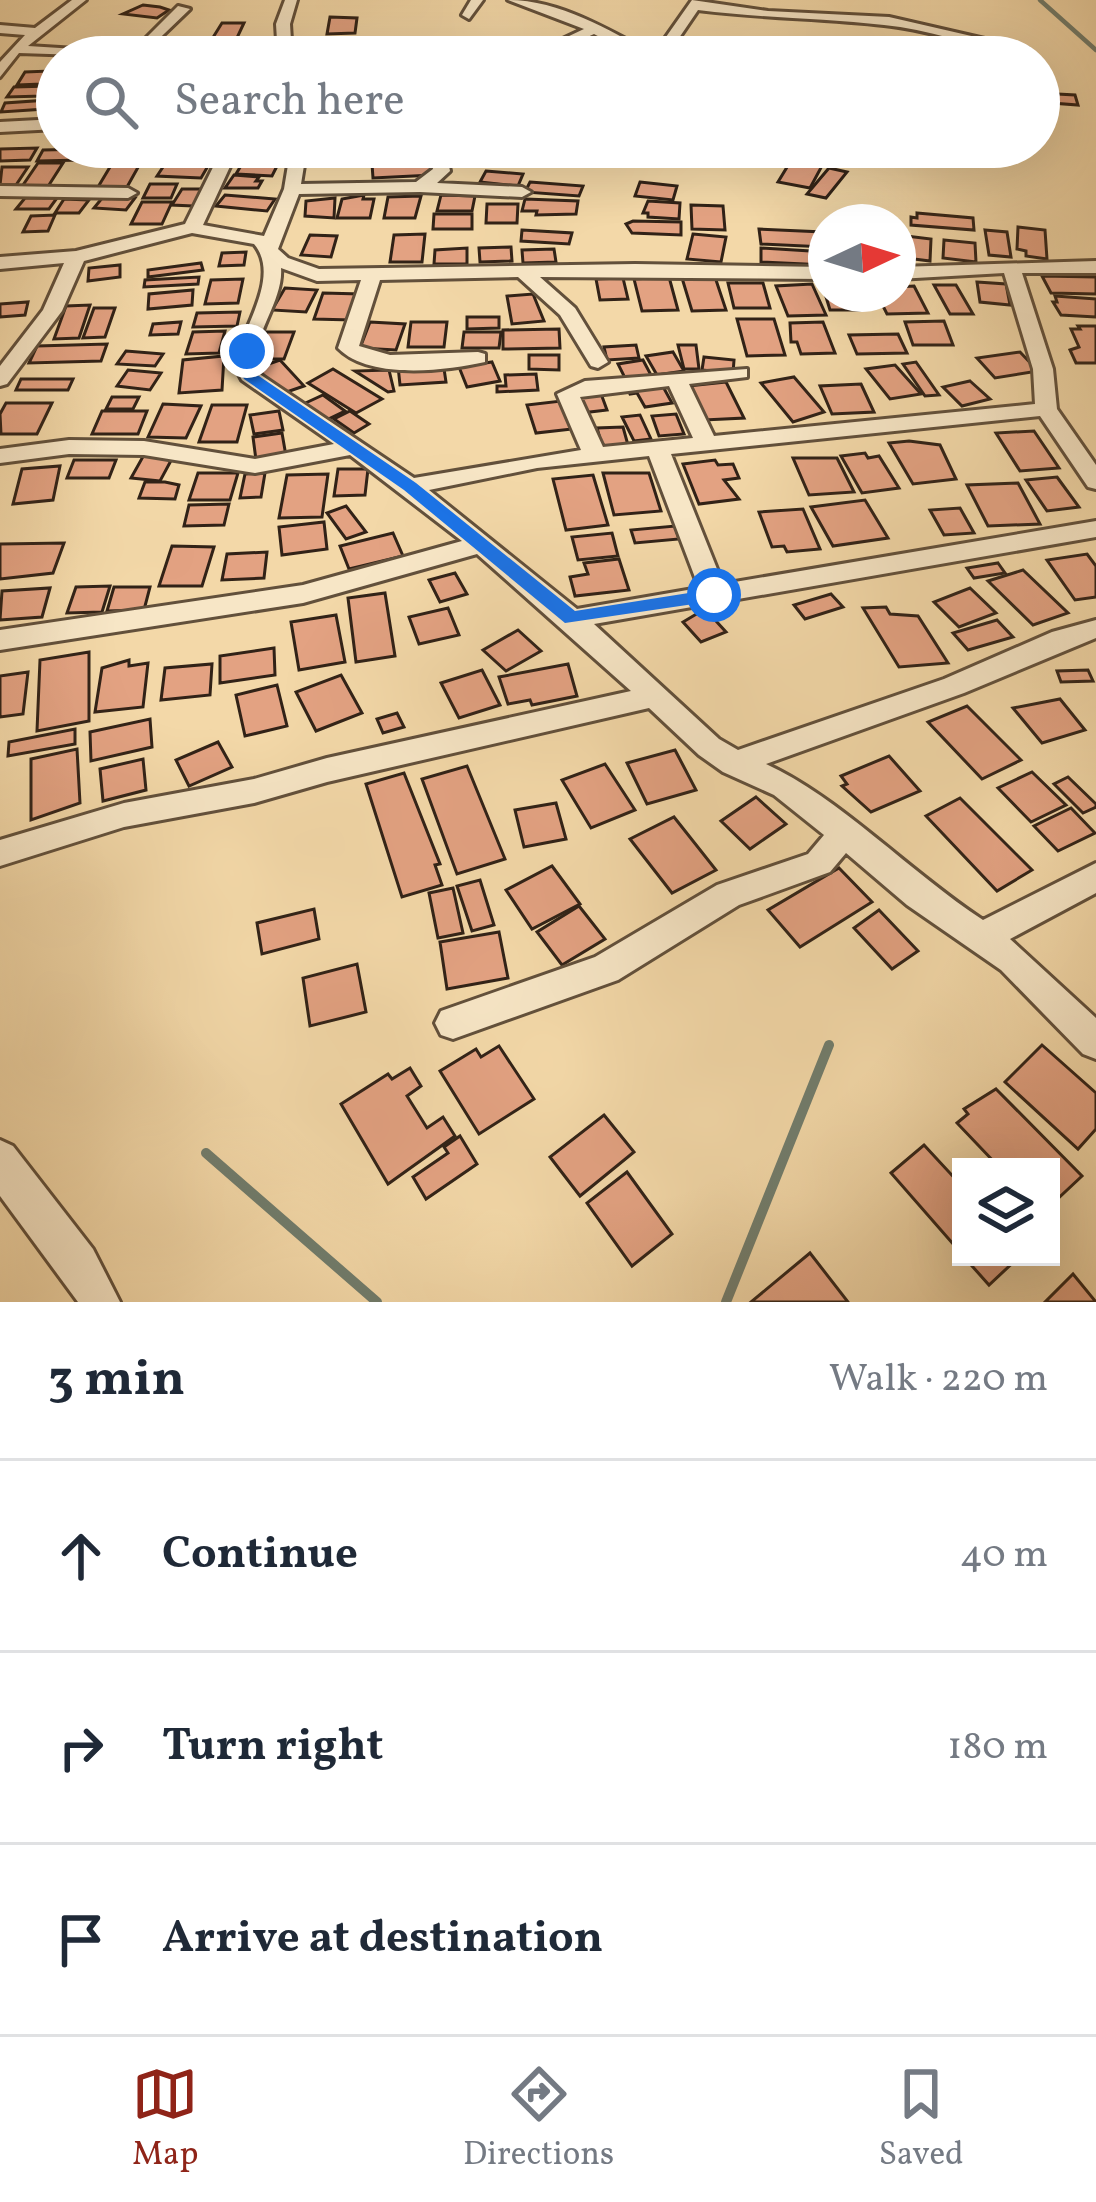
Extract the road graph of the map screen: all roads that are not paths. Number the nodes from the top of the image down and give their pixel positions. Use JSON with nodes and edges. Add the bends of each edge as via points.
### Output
{"nodes":[{"id":1,"x":80,"y":0,"type":"edge"},
{"id":2,"x":291,"y":0,"type":"edge"},
{"id":3,"x":477,"y":0,"type":"edge"},
{"id":4,"x":514,"y":0,"type":"edge"},
{"id":5,"x":698,"y":3,"type":"edge"},
{"id":6,"x":183,"y":9,"type":"dead end"},
{"id":7,"x":470,"y":16,"type":"dead end"},
{"id":8,"x":0,"y":29,"type":"edge"},
{"id":9,"x":594,"y":29,"type":"junction"},
{"id":10,"x":37,"y":32,"type":"junction"},
{"id":11,"x":156,"y":36,"type":"edge"},
{"id":12,"x":284,"y":36,"type":"edge"},
{"id":13,"x":580,"y":36,"type":"edge"},
{"id":14,"x":608,"y":36,"type":"edge"},
{"id":15,"x":672,"y":36,"type":"edge"},
{"id":16,"x":946,"y":36,"type":"edge"},
{"id":17,"x":16,"y":49,"type":"junction"},
{"id":18,"x":36,"y":50,"type":"edge"},
{"id":19,"x":0,"y":73,"type":"edge"},
{"id":20,"x":36,"y":125,"type":"edge"},
{"id":21,"x":0,"y":127,"type":"edge"},
{"id":22,"x":221,"y":168,"type":"edge"},
{"id":23,"x":296,"y":168,"type":"edge"},
{"id":24,"x":441,"y":168,"type":"edge"},
{"id":25,"x":420,"y":187,"type":"junction"},
{"id":26,"x":292,"y":189,"type":"junction"},
{"id":27,"x":0,"y":191,"type":"edge"},
{"id":28,"x":522,"y":192,"type":"dead end"},
{"id":29,"x":128,"y":193,"type":"dead end"},
{"id":30,"x":192,"y":228,"type":"junction"},
{"id":31,"x":269,"y":246,"type":"junction"},
{"id":32,"x":76,"y":257,"type":"junction"},
{"id":33,"x":0,"y":263,"type":"edge"},
{"id":34,"x":1010,"y":267,"type":"junction"},
{"id":35,"x":1096,"y":267,"type":"edge"},
{"id":36,"x":916,"y":272,"type":"edge"},
{"id":37,"x":808,"y":273,"type":"edge"},
{"id":38,"x":525,"y":274,"type":"junction"},
{"id":39,"x":372,"y":276,"type":"junction"},
{"id":40,"x":9,"y":355,"type":"edge"},
{"id":41,"x":478,"y":358,"type":"dead end"},
{"id":42,"x":598,"y":362,"type":"dead end"},
{"id":43,"x":740,"y":373,"type":"dead end"},
{"id":44,"x":675,"y":377,"type":"junction"},
{"id":45,"x":0,"y":380,"type":"edge"},
{"id":46,"x":1046,"y":409,"type":"junction"},
{"id":47,"x":706,"y":443,"type":"junction"},
{"id":48,"x":351,"y":448,"type":"junction"},
{"id":49,"x":658,"y":448,"type":"junction"},
{"id":50,"x":0,"y":456,"type":"edge"},
{"id":51,"x":595,"y":456,"type":"junction"},
{"id":52,"x":1096,"y":482,"type":"edge"},
{"id":53,"x":410,"y":486,"type":"junction"},
{"id":54,"x":1096,"y":529,"type":"edge"},
{"id":55,"x":478,"y":545,"type":"junction"},
{"id":56,"x":714,"y":595,"type":"junction"},
{"id":57,"x":572,"y":619,"type":"junction"},
{"id":58,"x":1096,"y":629,"type":"edge"},
{"id":59,"x":0,"y":640,"type":"edge"},
{"id":60,"x":656,"y":695,"type":"junction"},
{"id":61,"x":733,"y":764,"type":"junction"},
{"id":62,"x":844,"y":833,"type":"junction"},
{"id":63,"x":0,"y":853,"type":"edge"},
{"id":64,"x":1096,"y":877,"type":"edge"},
{"id":65,"x":982,"y":937,"type":"junction"},
{"id":66,"x":453,"y":1023,"type":"dead end"},
{"id":67,"x":1096,"y":1042,"type":"edge"},
{"id":68,"x":0,"y":1159,"type":"edge"},
{"id":69,"x":98,"y":1302,"type":"edge"}],
"edges":[{"from":1,"to":10,"type":"street"},
{"from":2,"to":12,"type":"street"},
{"from":3,"to":7,"type":"street"},
{"from":4,"to":9,"type":"street"},
{"from":5,"to":15,"type":"street"},
{"from":5,"to":16,"type":"street","via":[[768,16],[889,21]]},
{"from":6,"to":11,"type":"street"},
{"from":8,"to":10,"type":"street"},
{"from":9,"to":13,"type":"street"},
{"from":9,"to":14,"type":"street"},
{"from":10,"to":17,"type":"street"},
{"from":17,"to":18,"type":"street"},
{"from":17,"to":19,"type":"street"},
{"from":20,"to":21,"type":"street"},
{"from":22,"to":30,"type":"street"},
{"from":23,"to":26,"type":"street"},
{"from":24,"to":25,"type":"street"},
{"from":25,"to":26,"type":"street"},
{"from":25,"to":28,"type":"street"},
{"from":26,"to":31,"type":"street"},
{"from":27,"to":29,"type":"street"},
{"from":30,"to":31,"type":"street"},
{"from":30,"to":32,"type":"street"},
{"from":31,"to":39,"type":"street","via":[[300,271]]},
{"from":31,"to":48,"type":"street","via":[[273,286],[244,365]]},
{"from":32,"to":33,"type":"street"},
{"from":32,"to":40,"type":"street","via":[[52,310]]},
{"from":34,"to":35,"type":"street"},
{"from":34,"to":36,"type":"street"},
{"from":34,"to":46,"type":"street","via":[[1043,369]]},
{"from":37,"to":38,"type":"street"},
{"from":38,"to":39,"type":"street"},
{"from":38,"to":42,"type":"street","via":[[568,312]]},
{"from":39,"to":41,"type":"street","via":[[351,329],[348,347],[356,356]]},
{"from":40,"to":45,"type":"street"},
{"from":43,"to":44,"type":"street"},
{"from":44,"to":47,"type":"street"},
{"from":44,"to":51,"type":"street","via":[[568,394]]},
{"from":46,"to":47,"type":"street"},
{"from":46,"to":52,"type":"street"},
{"from":47,"to":49,"type":"street"},
{"from":48,"to":50,"type":"street","via":[[255,466],[144,448]]},
{"from":48,"to":53,"type":"street"},
{"from":49,"to":51,"type":"street"},
{"from":49,"to":56,"type":"street"},
{"from":51,"to":53,"type":"street"},
{"from":53,"to":55,"type":"street"},
{"from":54,"to":56,"type":"street"},
{"from":55,"to":57,"type":"street"},
{"from":55,"to":59,"type":"street","via":[[320,591]]},
{"from":56,"to":57,"type":"street"},
{"from":57,"to":60,"type":"street"},
{"from":58,"to":61,"type":"street"},
{"from":60,"to":61,"type":"street"},
{"from":60,"to":63,"type":"street","via":[[124,815]]},
{"from":61,"to":62,"type":"street","via":[[778,781]]},
{"from":62,"to":65,"type":"street"},
{"from":62,"to":66,"type":"street","via":[[819,863],[728,895],[605,969]]},
{"from":64,"to":65,"type":"street"},
{"from":65,"to":67,"type":"street"},
{"from":68,"to":69,"type":"street","via":[[82,1268]]}]}
